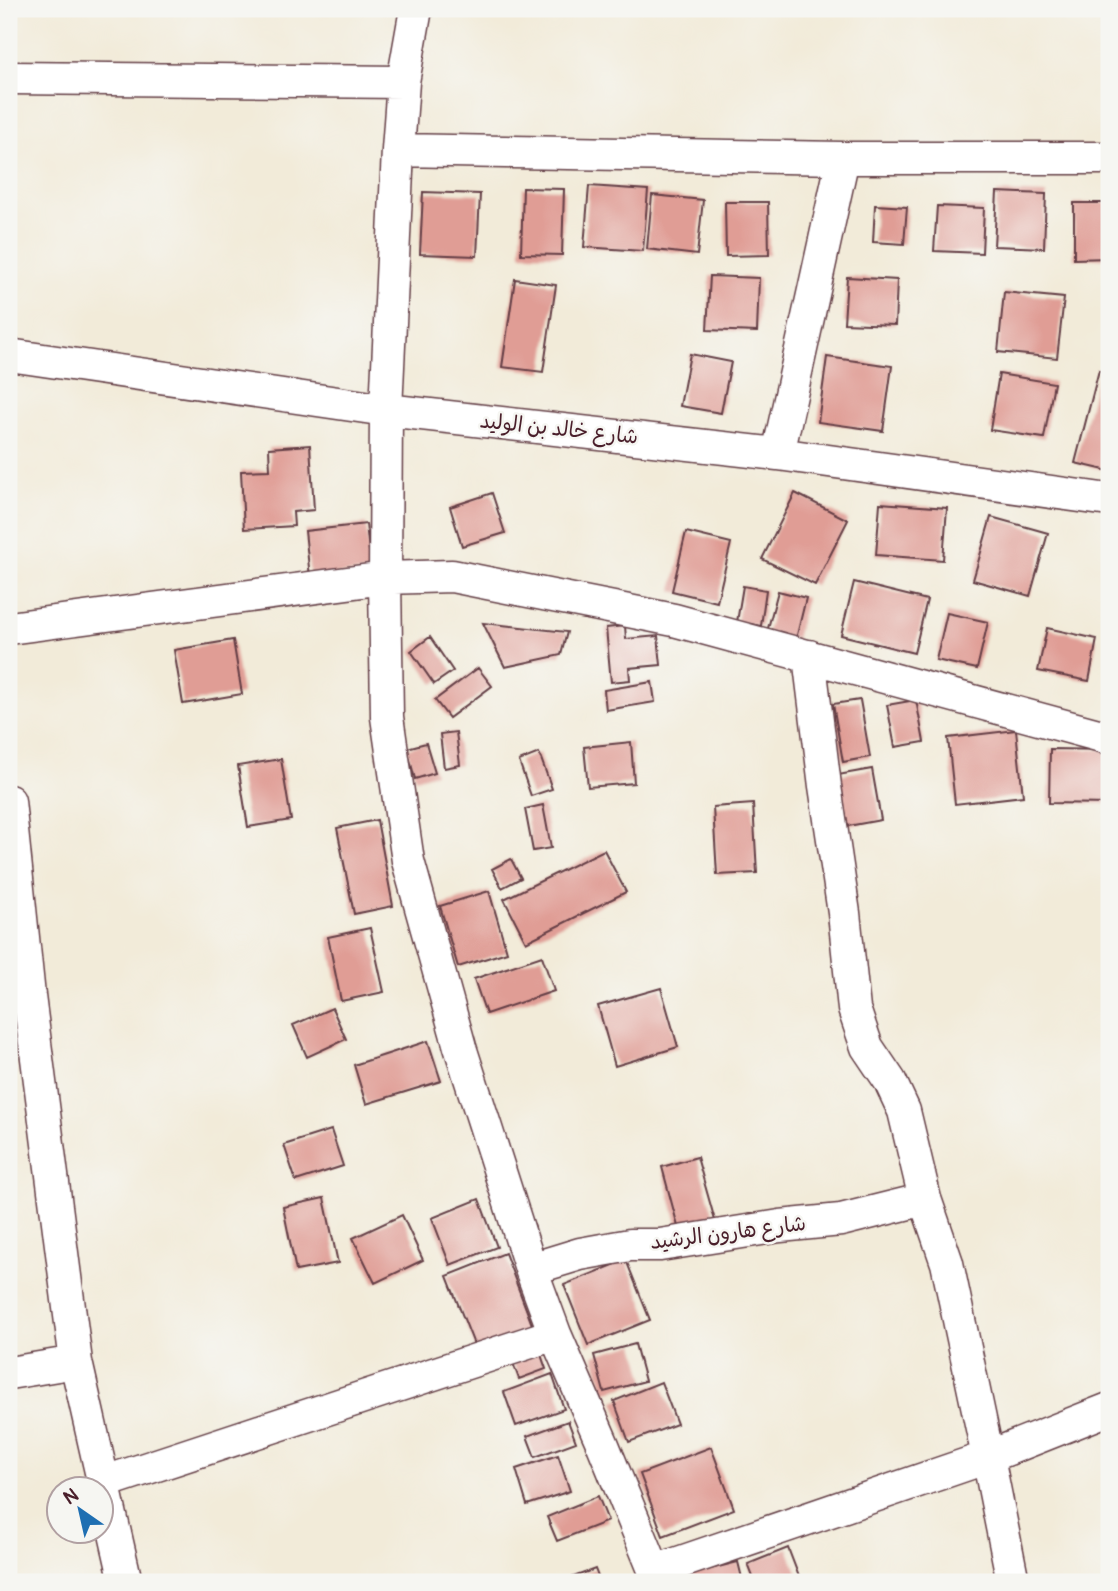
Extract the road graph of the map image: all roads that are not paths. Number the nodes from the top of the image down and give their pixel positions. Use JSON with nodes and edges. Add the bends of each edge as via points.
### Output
{"nodes":[{"id":1,"x":416,"y":9,"type":"edge"},
{"id":2,"x":9,"y":78,"type":"edge"},
{"id":3,"x":403,"y":82,"type":"junction"},
{"id":4,"x":398,"y":150,"type":"junction"},
{"id":5,"x":843,"y":158,"type":"junction"},
{"id":6,"x":1109,"y":158,"type":"edge"},
{"id":7,"x":9,"y":355,"type":"edge"},
{"id":8,"x":386,"y":410,"type":"junction"},
{"id":9,"x":778,"y":454,"type":"junction"},
{"id":10,"x":1109,"y":500,"type":"edge"},
{"id":11,"x":385,"y":578,"type":"junction"},
{"id":12,"x":9,"y":628,"type":"edge"},
{"id":13,"x":809,"y":656,"type":"junction"},
{"id":14,"x":1109,"y":738,"type":"edge"},
{"id":15,"x":9,"y":801,"type":"edge"},
{"id":16,"x":925,"y":1199,"type":"junction"},
{"id":17,"x":531,"y":1269,"type":"junction"},
{"id":18,"x":555,"y":1334,"type":"junction"},
{"id":19,"x":76,"y":1362,"type":"junction"},
{"id":20,"x":9,"y":1373,"type":"edge"},
{"id":21,"x":1109,"y":1409,"type":"edge"},
{"id":22,"x":988,"y":1457,"type":"junction"},
{"id":23,"x":100,"y":1476,"type":"edge"},
{"id":24,"x":116,"y":1478,"type":"edge"},
{"id":25,"x":116,"y":1541,"type":"edge"},
{"id":26,"x":657,"y":1576,"type":"edge"},
{"id":27,"x":126,"y":1582,"type":"edge"},
{"id":28,"x":1013,"y":1582,"type":"edge"}],
"edges":[{"from":1,"to":3,"type":"street"},
{"from":2,"to":3,"type":"street"},
{"from":3,"to":4,"type":"street"},
{"from":4,"to":5,"type":"street"},
{"from":4,"to":8,"type":"street"},
{"from":5,"to":6,"type":"street"},
{"from":5,"to":9,"type":"street"},
{"from":7,"to":8,"type":"street","name":"شارع خالد بن الوليد"},
{"from":8,"to":9,"type":"street","name":"شارع خالد بن الوليد"},
{"from":8,"to":11,"type":"street"},
{"from":9,"to":10,"type":"street","name":"شارع خالد بن الوليد"},
{"from":11,"to":12,"type":"street"},
{"from":11,"to":13,"type":"street","via":[[452,576],[674,620]]},
{"from":11,"to":17,"type":"street","via":[[387,717],[408,861],[460,1047]]},
{"from":13,"to":14,"type":"street"},
{"from":13,"to":16,"type":"street","via":[[854,1009],[867,1047],[904,1111]]},
{"from":15,"to":19,"type":"street"},
{"from":16,"to":17,"type":"street","name":"شارع هارون الرشيد","via":[[841,1220],[660,1245],[630,1245]]},
{"from":16,"to":22,"type":"street","via":[[947,1263]]},
{"from":17,"to":18,"type":"street"},
{"from":18,"to":24,"type":"street"},
{"from":18,"to":26,"type":"street"},
{"from":19,"to":20,"type":"street"},
{"from":19,"to":23,"type":"street"},
{"from":21,"to":22,"type":"street"},
{"from":22,"to":26,"type":"street"},
{"from":22,"to":28,"type":"street"},
{"from":25,"to":27,"type":"street"}]}
